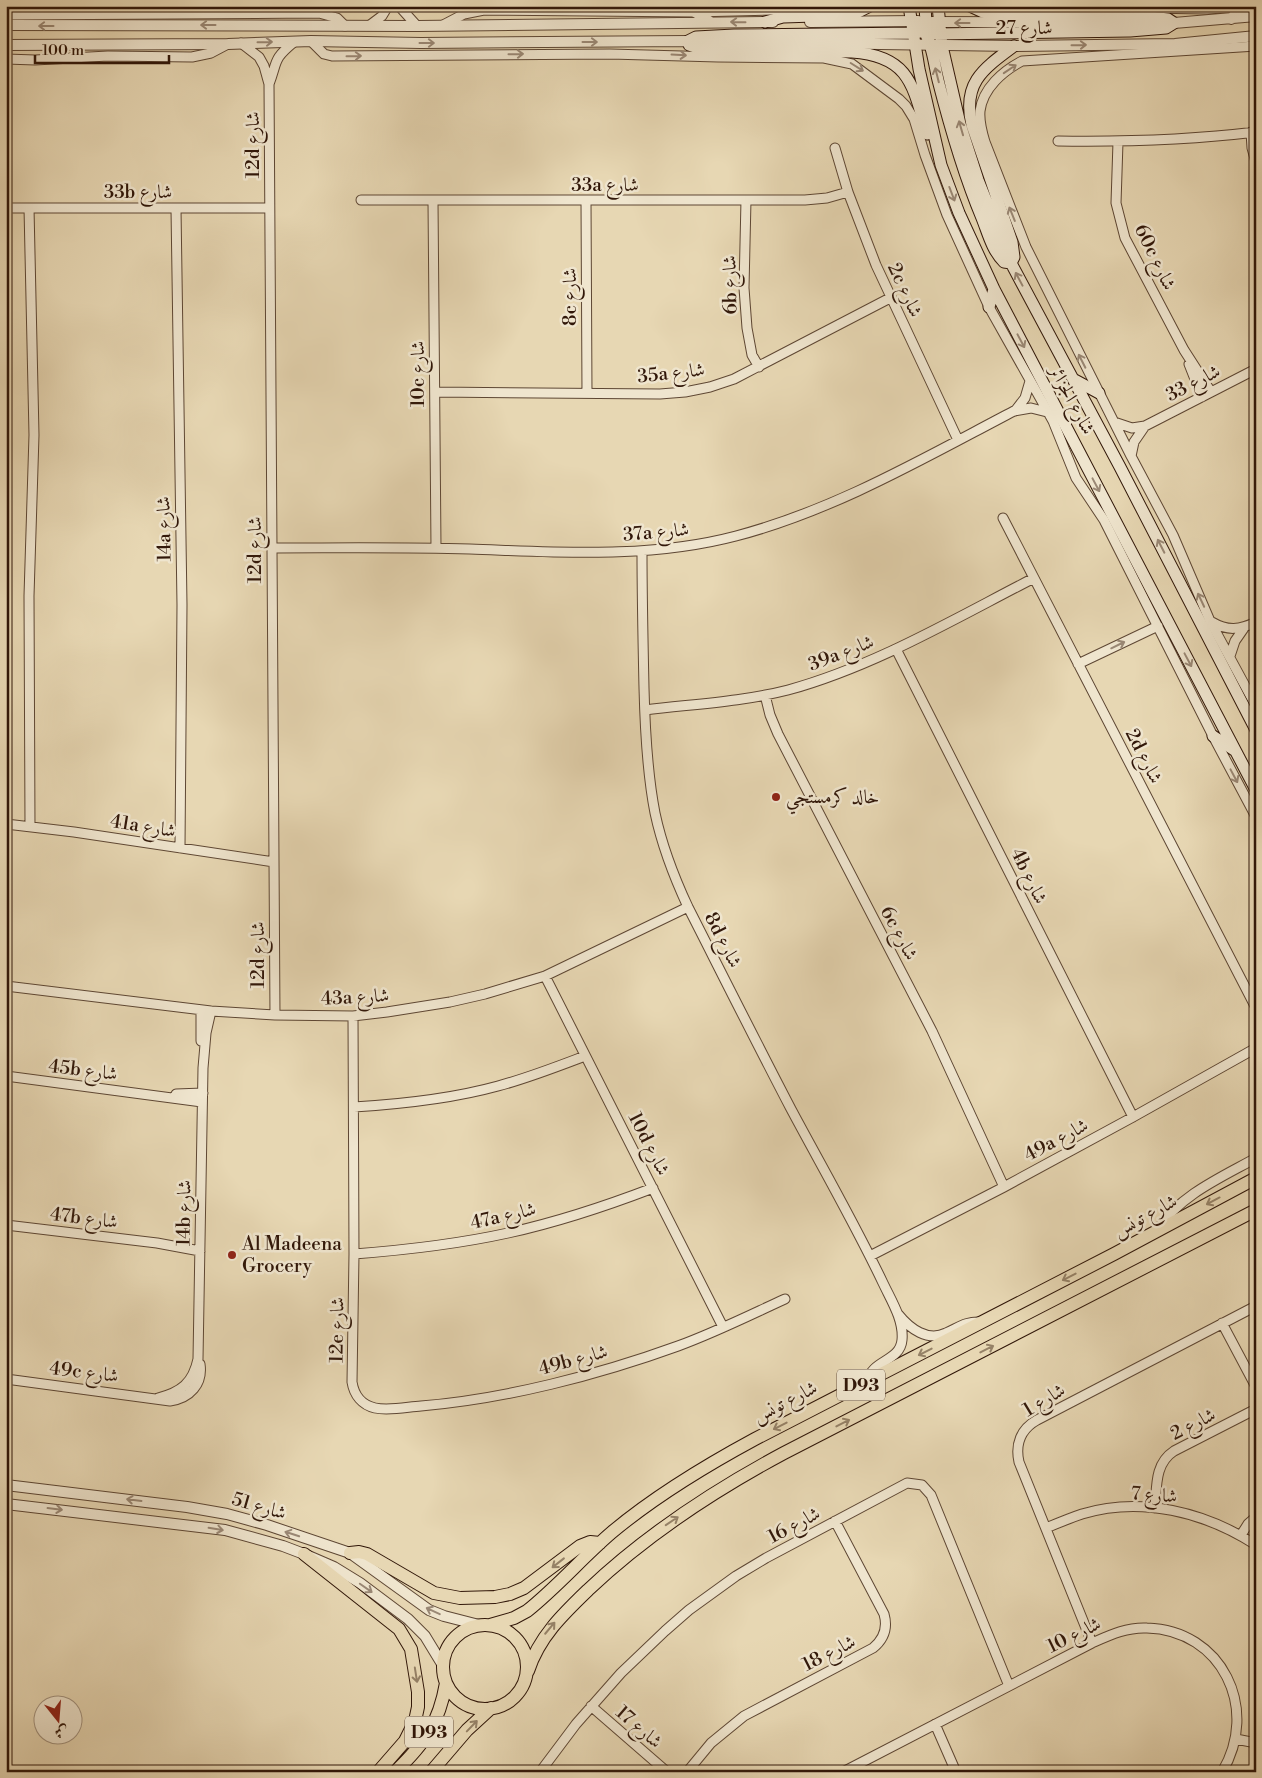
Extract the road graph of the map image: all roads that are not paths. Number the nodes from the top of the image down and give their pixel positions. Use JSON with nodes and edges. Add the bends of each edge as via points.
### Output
{"nodes":[{"id":1,"x":388,"y":6,"type":"edge"},
{"id":2,"x":399,"y":6,"type":"edge"},
{"id":3,"x":832,"y":6,"type":"edge"},
{"id":4,"x":870,"y":6,"type":"edge"},
{"id":5,"x":908,"y":6,"type":"edge"},
{"id":6,"x":925,"y":6,"type":"edge"},
{"id":7,"x":938,"y":6,"type":"edge"},
{"id":8,"x":970,"y":6,"type":"edge"},
{"id":9,"x":1012,"y":6,"type":"edge"},
{"id":10,"x":1256,"y":6,"type":"edge"},
{"id":11,"x":1241,"y":7,"type":"edge"},
{"id":12,"x":800,"y":8,"type":"edge"},
{"id":13,"x":695,"y":12,"type":"junction"},
{"id":14,"x":6,"y":15,"type":"edge"},
{"id":15,"x":1256,"y":16,"type":"edge"},
{"id":16,"x":1231,"y":19,"type":"junction"},
{"id":17,"x":910,"y":20,"type":"junction"},
{"id":18,"x":710,"y":21,"type":"junction"},
{"id":19,"x":765,"y":22,"type":"junction"},
{"id":20,"x":1174,"y":23,"type":"junction"},
{"id":21,"x":6,"y":25,"type":"edge"},
{"id":22,"x":370,"y":25,"type":"junction"},
{"id":23,"x":443,"y":25,"type":"junction"},
{"id":24,"x":345,"y":26,"type":"junction"},
{"id":25,"x":417,"y":26,"type":"junction"},
{"id":26,"x":930,"y":32,"type":"junction"},
{"id":27,"x":912,"y":33,"type":"junction"},
{"id":28,"x":1256,"y":36,"type":"edge"},
{"id":29,"x":311,"y":41,"type":"junction"},
{"id":30,"x":688,"y":41,"type":"junction"},
{"id":31,"x":294,"y":42,"type":"junction"},
{"id":32,"x":242,"y":43,"type":"junction"},
{"id":33,"x":228,"y":44,"type":"junction"},
{"id":34,"x":6,"y":45,"type":"edge"},
{"id":35,"x":914,"y":45,"type":"junction"},
{"id":36,"x":1148,"y":45,"type":"junction"},
{"id":37,"x":942,"y":46,"type":"junction"},
{"id":38,"x":1014,"y":46,"type":"junction"},
{"id":39,"x":1256,"y":46,"type":"edge"},
{"id":40,"x":1162,"y":52,"type":"junction"},
{"id":41,"x":6,"y":59,"type":"edge"},
{"id":42,"x":269,"y":84,"type":"junction"},
{"id":43,"x":1253,"y":132,"type":"edge"},
{"id":44,"x":1058,"y":141,"type":"dead end"},
{"id":45,"x":1118,"y":142,"type":"junction"},
{"id":46,"x":836,"y":148,"type":"dead end"},
{"id":47,"x":1256,"y":162,"type":"edge"},
{"id":48,"x":941,"y":165,"type":"junction"},
{"id":49,"x":848,"y":192,"type":"junction"},
{"id":50,"x":361,"y":200,"type":"dead end"},
{"id":51,"x":746,"y":200,"type":"junction"},
{"id":52,"x":433,"y":201,"type":"junction"},
{"id":53,"x":586,"y":201,"type":"junction"},
{"id":54,"x":6,"y":208,"type":"edge"},
{"id":55,"x":29,"y":208,"type":"junction"},
{"id":56,"x":269,"y":208,"type":"junction"},
{"id":57,"x":176,"y":209,"type":"junction"},
{"id":58,"x":1011,"y":263,"type":"junction"},
{"id":59,"x":994,"y":289,"type":"junction"},
{"id":60,"x":890,"y":298,"type":"junction"},
{"id":61,"x":990,"y":307,"type":"junction"},
{"id":62,"x":1184,"y":350,"type":"junction"},
{"id":63,"x":759,"y":367,"type":"junction"},
{"id":64,"x":1256,"y":369,"type":"edge"},
{"id":65,"x":1073,"y":379,"type":"junction"},
{"id":66,"x":1030,"y":381,"type":"junction"},
{"id":67,"x":435,"y":392,"type":"junction"},
{"id":68,"x":1210,"y":392,"type":"junction"},
{"id":69,"x":587,"y":393,"type":"junction"},
{"id":70,"x":1099,"y":393,"type":"junction"},
{"id":71,"x":1202,"y":397,"type":"junction"},
{"id":72,"x":1014,"y":411,"type":"junction"},
{"id":73,"x":1047,"y":412,"type":"junction"},
{"id":74,"x":1114,"y":422,"type":"junction"},
{"id":75,"x":1145,"y":426,"type":"junction"},
{"id":76,"x":958,"y":440,"type":"junction"},
{"id":77,"x":1131,"y":456,"type":"junction"},
{"id":78,"x":1003,"y":518,"type":"dead end"},
{"id":79,"x":272,"y":548,"type":"junction"},
{"id":80,"x":436,"y":548,"type":"junction"},
{"id":81,"x":642,"y":551,"type":"junction"},
{"id":82,"x":1034,"y":578,"type":"junction"},
{"id":83,"x":1210,"y":621,"type":"junction"},
{"id":84,"x":1256,"y":622,"type":"edge"},
{"id":85,"x":1158,"y":626,"type":"junction"},
{"id":86,"x":1244,"y":628,"type":"junction"},
{"id":87,"x":896,"y":649,"type":"junction"},
{"id":88,"x":1230,"y":656,"type":"junction"},
{"id":89,"x":1078,"y":664,"type":"junction"},
{"id":90,"x":765,"y":695,"type":"junction"},
{"id":91,"x":1256,"y":706,"type":"edge"},
{"id":92,"x":645,"y":710,"type":"junction"},
{"id":93,"x":1256,"y":730,"type":"edge"},
{"id":94,"x":1213,"y":736,"type":"junction"},
{"id":95,"x":1235,"y":751,"type":"junction"},
{"id":96,"x":1256,"y":790,"type":"edge"},
{"id":97,"x":1256,"y":817,"type":"edge"},
{"id":98,"x":6,"y":824,"type":"edge"},
{"id":99,"x":30,"y":826,"type":"junction"},
{"id":100,"x":180,"y":848,"type":"junction"},
{"id":101,"x":274,"y":862,"type":"junction"},
{"id":102,"x":688,"y":907,"type":"junction"},
{"id":103,"x":545,"y":976,"type":"junction"},
{"id":104,"x":6,"y":986,"type":"edge"},
{"id":105,"x":1256,"y":1008,"type":"edge"},
{"id":106,"x":201,"y":1010,"type":"junction"},
{"id":107,"x":211,"y":1011,"type":"junction"},
{"id":108,"x":275,"y":1015,"type":"junction"},
{"id":109,"x":353,"y":1016,"type":"junction"},
{"id":110,"x":1256,"y":1048,"type":"edge"},
{"id":111,"x":585,"y":1056,"type":"junction"},
{"id":112,"x":203,"y":1068,"type":"junction"},
{"id":113,"x":6,"y":1076,"type":"edge"},
{"id":114,"x":203,"y":1097,"type":"junction"},
{"id":115,"x":354,"y":1107,"type":"junction"},
{"id":116,"x":1133,"y":1118,"type":"junction"},
{"id":117,"x":1256,"y":1158,"type":"edge"},
{"id":118,"x":1256,"y":1178,"type":"edge"},
{"id":119,"x":1004,"y":1187,"type":"junction"},
{"id":120,"x":653,"y":1188,"type":"junction"},
{"id":121,"x":1256,"y":1210,"type":"edge"},
{"id":122,"x":6,"y":1225,"type":"edge"},
{"id":123,"x":1156,"y":1231,"type":"junction"},
{"id":124,"x":200,"y":1247,"type":"junction"},
{"id":125,"x":354,"y":1254,"type":"junction"},
{"id":126,"x":870,"y":1256,"type":"junction"},
{"id":127,"x":785,"y":1299,"type":"dead end"},
{"id":128,"x":1256,"y":1306,"type":"edge"},
{"id":129,"x":895,"y":1310,"type":"junction"},
{"id":130,"x":982,"y":1322,"type":"junction"},
{"id":131,"x":1222,"y":1323,"type":"junction"},
{"id":132,"x":723,"y":1327,"type":"junction"},
{"id":133,"x":6,"y":1379,"type":"edge"},
{"id":134,"x":868,"y":1381,"type":"junction"},
{"id":135,"x":1256,"y":1387,"type":"edge"},
{"id":136,"x":186,"y":1391,"type":"joint"},
{"id":137,"x":361,"y":1401,"type":"joint"},
{"id":138,"x":1256,"y":1409,"type":"edge"},
{"id":139,"x":6,"y":1485,"type":"edge"},
{"id":140,"x":6,"y":1504,"type":"edge"},
{"id":141,"x":1155,"y":1508,"type":"junction"},
{"id":142,"x":1256,"y":1517,"type":"edge"},
{"id":143,"x":835,"y":1521,"type":"junction"},
{"id":144,"x":1046,"y":1528,"type":"junction"},
{"id":145,"x":1240,"y":1535,"type":"junction"},
{"id":146,"x":600,"y":1543,"type":"junction"},
{"id":147,"x":1256,"y":1545,"type":"edge"},
{"id":148,"x":350,"y":1553,"type":"junction"},
{"id":149,"x":304,"y":1554,"type":"junction"},
{"id":150,"x":485,"y":1625,"type":"junction"},
{"id":151,"x":1092,"y":1643,"type":"junction"},
{"id":152,"x":442,"y":1664,"type":"junction"},
{"id":153,"x":528,"y":1671,"type":"junction"},
{"id":154,"x":446,"y":1683,"type":"junction"},
{"id":155,"x":1009,"y":1686,"type":"junction"},
{"id":156,"x":591,"y":1706,"type":"junction"},
{"id":157,"x":491,"y":1708,"type":"junction"},
{"id":158,"x":936,"y":1724,"type":"junction"},
{"id":159,"x":1236,"y":1739,"type":"junction"},
{"id":160,"x":1256,"y":1743,"type":"edge"},
{"id":161,"x":378,"y":1772,"type":"edge"},
{"id":162,"x":394,"y":1772,"type":"edge"},
{"id":163,"x":431,"y":1772,"type":"edge"},
{"id":164,"x":540,"y":1772,"type":"edge"},
{"id":165,"x":667,"y":1772,"type":"edge"},
{"id":166,"x":686,"y":1772,"type":"edge"},
{"id":167,"x":843,"y":1772,"type":"edge"},
{"id":168,"x":956,"y":1772,"type":"edge"},
{"id":169,"x":1222,"y":1772,"type":"edge"}],
"edges":[{"from":1,"to":22,"type":"street","via":[[382,16]]},
{"from":2,"to":25,"type":"street"},
{"from":3,"to":12,"type":"street"},
{"from":4,"to":19,"type":"main road","via":[[846,15],[783,17]]},
{"from":5,"to":17,"type":"main road","name":"شارع الجزائر"},
{"from":6,"to":26,"type":"main road"},
{"from":7,"to":26,"type":"main road"},
{"from":8,"to":20,"type":"main road","via":[[993,14],[1149,17]]},
{"from":9,"to":11,"type":"street"},
{"from":10,"to":11,"type":"street"},
{"from":11,"to":16,"type":"street"},
{"from":12,"to":13,"type":"street"},
{"from":13,"to":18,"type":"street"},
{"from":13,"to":23,"type":"street","via":[[484,10],[464,14]]},
{"from":14,"to":24,"type":"street","via":[[319,14],[337,18]]},
{"from":15,"to":16,"type":"street"},
{"from":16,"to":20,"type":"street"},
{"from":17,"to":19,"type":"street"},
{"from":17,"to":26,"type":"main road"},
{"from":17,"to":27,"type":"main road","name":"شارع الجزائر"},
{"from":19,"to":18,"type":"street","one_way":true},
{"from":18,"to":23,"type":"street"},
{"from":20,"to":26,"type":"main road","one_way":true,"via":[[1166,28],[1130,31]]},
{"from":24,"to":21,"type":"street","one_way":true},
{"from":22,"to":24,"type":"street"},
{"from":22,"to":25,"type":"street"},
{"from":23,"to":25,"type":"street"},
{"from":26,"to":27,"type":"main road"},
{"from":26,"to":35,"type":"main road"},
{"from":26,"to":37,"type":"main road"},
{"from":58,"to":26,"type":"main road","one_way":true,"via":[[1004,262],[994,249],[967,184],[950,126]]},
{"from":27,"to":30,"type":"main road","via":[[734,35],[696,37]]},
{"from":27,"to":35,"type":"main road","name":"شارع الجزائر"},
{"from":28,"to":36,"type":"street","name":"شارع 27"},
{"from":29,"to":30,"type":"street","one_way":true},
{"from":29,"to":31,"type":"street"},
{"from":29,"to":61,"type":"street","one_way":true,"via":[[324,54],[332,56],[628,54],[824,58],[852,64],[899,99],[911,113],[947,215]]},
{"from":30,"to":35,"type":"street"},
{"from":30,"to":48,"type":"main road","via":[[689,45],[701,48],[876,55],[898,67],[910,82],[931,149]]},
{"from":32,"to":31,"type":"street","one_way":true},
{"from":31,"to":42,"type":"street","name":"12d شارع","via":[[276,59]]},
{"from":32,"to":33,"type":"street"},
{"from":32,"to":42,"type":"street","name":"12d شارع","via":[[259,57]]},
{"from":33,"to":34,"type":"street"},
{"from":33,"to":41,"type":"street","via":[[192,57]]},
{"from":35,"to":48,"type":"main road","name":"شارع الجزائر"},
{"from":38,"to":36,"type":"street","name":"شارع 27","one_way":true},
{"from":36,"to":40,"type":"street"},
{"from":37,"to":38,"type":"street","name":"شارع 27"},
{"from":58,"to":37,"type":"main road","name":"شارع الجزائر","one_way":true,"via":[[968,151]]},
{"from":38,"to":58,"type":"main road","via":[[982,72],[973,87],[969,105],[972,125],[1012,242],[1014,257]]},
{"from":39,"to":40,"type":"street"},
{"from":70,"to":40,"type":"street","one_way":true,"via":[[1026,248],[985,142],[980,111],[996,79],[1022,61]]},
{"from":42,"to":56,"type":"street","name":"12d شارع"},
{"from":43,"to":45,"type":"street","via":[[1179,140]]},
{"from":43,"to":47,"type":"street","via":[[1252,148]]},
{"from":44,"to":45,"type":"street"},
{"from":45,"to":62,"type":"street","name":"60c شارع","via":[[1116,203],[1121,226]]},
{"from":46,"to":49,"type":"street","name":"2c شارع"},
{"from":48,"to":59,"type":"main road","name":"شارع الجزائر","one_way":true,"via":[[959,214]]},
{"from":49,"to":51,"type":"street","name":"33a شارع","via":[[805,200]]},
{"from":49,"to":60,"type":"street","name":"2c شارع"},
{"from":50,"to":52,"type":"street","name":"33a شارع"},
{"from":51,"to":53,"type":"street","name":"33a شارع"},
{"from":51,"to":63,"type":"street","name":"6b شارع","via":[[744,288],[747,328],[752,355]]},
{"from":52,"to":53,"type":"street","name":"33a شارع"},
{"from":52,"to":67,"type":"street","name":"10c شارع"},
{"from":53,"to":69,"type":"street","name":"8c شارع"},
{"from":54,"to":55,"type":"street","name":"33b شارع"},
{"from":55,"to":57,"type":"street","name":"33b شارع"},
{"from":55,"to":99,"type":"street","via":[[34,435],[29,596]]},
{"from":56,"to":57,"type":"street","name":"33b شارع"},
{"from":56,"to":79,"type":"street","name":"12d شارع"},
{"from":57,"to":100,"type":"street","name":"14a شارع","via":[[182,604]]},
{"from":65,"to":58,"type":"main road","name":"شارع الجزائر","one_way":true},
{"from":59,"to":61,"type":"main road"},
{"from":59,"to":95,"type":"main road","name":"شارع الجزائر","one_way":true},
{"from":60,"to":63,"type":"street","name":"35a شارع"},
{"from":60,"to":76,"type":"street","name":"2c شارع"},
{"from":61,"to":66,"type":"street"},
{"from":62,"to":68,"type":"street","name":"60c شارع"},
{"from":62,"to":71,"type":"street","name":"60c شارع"},
{"from":63,"to":69,"type":"street","name":"35a شارع","via":[[734,379],[685,392]]},
{"from":64,"to":68,"type":"street","name":"شارع 33"},
{"from":65,"to":70,"type":"main road"},
{"from":93,"to":65,"type":"main road","name":"شارع الجزائر","one_way":true},
{"from":66,"to":72,"type":"street","name":"37a شارع","via":[[1025,398]]},
{"from":66,"to":73,"type":"street"},
{"from":67,"to":69,"type":"street","name":"35a شارع"},
{"from":67,"to":80,"type":"street","name":"10c شارع"},
{"from":68,"to":71,"type":"street","name":"شارع 33"},
{"from":70,"to":74,"type":"street"},
{"from":71,"to":75,"type":"street","name":"شارع 33"},
{"from":72,"to":73,"type":"street","name":"37a شارع","via":[[1031,408]]},
{"from":72,"to":76,"type":"street","name":"37a شارع"},
{"from":73,"to":85,"type":"street","via":[[1076,478],[1104,520]]},
{"from":74,"to":75,"type":"street","via":[[1132,428]]},
{"from":74,"to":77,"type":"street"},
{"from":75,"to":77,"type":"street","via":[[1134,442]]},
{"from":76,"to":81,"type":"street","name":"37a شارع","via":[[853,494],[770,527],[694,545]]},
{"from":83,"to":77,"type":"street","one_way":true,"via":[[1173,536]]},
{"from":78,"to":82,"type":"street","name":"2d شارع"},
{"from":79,"to":80,"type":"street","name":"37a شارع"},
{"from":79,"to":101,"type":"street","name":"12d شارع"},
{"from":80,"to":81,"type":"street","name":"37a شارع"},
{"from":81,"to":92,"type":"street","name":"8d شارع"},
{"from":82,"to":87,"type":"street","name":"39a شارع"},
{"from":82,"to":89,"type":"street","name":"2d شارع"},
{"from":83,"to":86,"type":"street","via":[[1226,628]]},
{"from":83,"to":88,"type":"street"},
{"from":84,"to":86,"type":"street"},
{"from":89,"to":85,"type":"street","one_way":true},
{"from":85,"to":94,"type":"street"},
{"from":86,"to":88,"type":"street"},
{"from":87,"to":90,"type":"street","name":"39a شارع","via":[[833,675]]},
{"from":87,"to":116,"type":"street","name":"4b شارع"},
{"from":88,"to":91,"type":"street"},
{"from":89,"to":105,"type":"street","name":"2d شارع"},
{"from":90,"to":92,"type":"street","name":"39a شارع"},
{"from":90,"to":119,"type":"street","name":"6c شارع","via":[[776,729],[932,1032]]},
{"from":92,"to":102,"type":"street","name":"8d شارع","via":[[647,760],[656,814],[669,862]]},
{"from":94,"to":95,"type":"main road"},
{"from":94,"to":97,"type":"street","one_way":true},
{"from":95,"to":96,"type":"main road","name":"شارع الجزائر"},
{"from":98,"to":99,"type":"street","name":"41a شارع"},
{"from":99,"to":100,"type":"street","name":"41a شارع"},
{"from":100,"to":101,"type":"street","name":"41a شارع"},
{"from":101,"to":108,"type":"street","name":"12d شارع"},
{"from":102,"to":103,"type":"street","name":"43a شارع"},
{"from":102,"to":126,"type":"street","name":"8d شارع"},
{"from":103,"to":109,"type":"street","name":"43a شارع","via":[[450,1002]]},
{"from":103,"to":111,"type":"street","name":"10d شارع"},
{"from":104,"to":106,"type":"street","name":"43a شارع"},
{"from":106,"to":107,"type":"street","name":"43a شارع"},
{"from":106,"to":112,"type":"street","name":"14b شارع"},
{"from":107,"to":108,"type":"street","name":"43a شارع"},
{"from":107,"to":112,"type":"street","name":"14b شارع"},
{"from":108,"to":109,"type":"street","name":"43a شارع"},
{"from":109,"to":115,"type":"street","name":"12e شارع"},
{"from":110,"to":116,"type":"street","name":"49a شارع"},
{"from":111,"to":115,"type":"street","via":[[545,1072],[451,1097]]},
{"from":111,"to":120,"type":"street","name":"10d شارع"},
{"from":112,"to":114,"type":"street","name":"14b شارع"},
{"from":113,"to":114,"type":"street","name":"45b شارع","via":[[156,1096]]},
{"from":114,"to":124,"type":"street","name":"14b شارع"},
{"from":115,"to":125,"type":"street","name":"12e شارع"},
{"from":116,"to":119,"type":"street","name":"49a شارع"},
{"from":117,"to":123,"type":"street","via":[[1190,1196],[1166,1217]]},
{"from":118,"to":123,"type":"main road","name":"شارع تونس","number":"D93","one_way":true},
{"from":119,"to":126,"type":"street","name":"49a شارع"},
{"from":120,"to":125,"type":"street","name":"47a شارع","via":[[560,1220],[509,1233],[458,1243]]},
{"from":120,"to":132,"type":"street","name":"10d شارع"},
{"from":153,"to":121,"type":"main road","number":"D93","one_way":true,"via":[[544,1636],[577,1600],[642,1543],[694,1506],[784,1453]]},
{"from":122,"to":124,"type":"street","name":"47b شارع"},
{"from":123,"to":130,"type":"main road","name":"شارع تونس","number":"D93","one_way":true},
{"from":124,"to":136,"type":"street","name":"14b شارع","via":[[198,1359]]},
{"from":125,"to":137,"type":"street","name":"12e شارع","via":[[352,1382]]},
{"from":126,"to":129,"type":"street","name":"8d شارع"},
{"from":127,"to":132,"type":"street","name":"49b شارع"},
{"from":128,"to":131,"type":"street","name":"شارع 1"},
{"from":129,"to":130,"type":"street","name":"8d شارع","via":[[912,1328],[931,1336],[970,1322]]},
{"from":129,"to":134,"type":"street","name":"8d شارع","via":[[902,1329],[900,1348],[890,1360],[872,1370]]},
{"from":130,"to":134,"type":"main road","name":"شارع تونس","number":"D93","one_way":true},
{"from":131,"to":135,"type":"street"},
{"from":131,"to":144,"type":"street","name":"شارع 1","via":[[1026,1428],[1019,1440],[1018,1457]]},
{"from":132,"to":137,"type":"street","name":"49b شارع","via":[[679,1346],[518,1391],[387,1408],[375,1408]]},
{"from":133,"to":136,"type":"street","name":"49c شارع","via":[[158,1398]]},
{"from":134,"to":146,"type":"main road","name":"شارع تونس","number":"D93","one_way":true,"via":[[711,1464],[637,1512]]},
{"from":138,"to":141,"type":"street","name":"شارع 2","via":[[1165,1458],[1159,1469]]},
{"from":148,"to":139,"type":"street","name":"شارع 51","one_way":true,"via":[[268,1525],[207,1510]]},
{"from":140,"to":149,"type":"street","name":"شارع 51","one_way":true,"via":[[215,1528]]},
{"from":141,"to":144,"type":"street","name":"شارع 7","via":[[1101,1510]]},
{"from":141,"to":145,"type":"street","name":"شارع 7","via":[[1194,1515]]},
{"from":142,"to":145,"type":"street"},
{"from":143,"to":155,"type":"street","name":"شارع 16","via":[[902,1485],[913,1483],[926,1488]]},
{"from":143,"to":156,"type":"street","name":"شارع 16","via":[[766,1558],[710,1594],[665,1630]]},
{"from":143,"to":166,"type":"street","name":"شارع 18","via":[[884,1614],[886,1629],[881,1640],[873,1648],[744,1716],[711,1743]]},
{"from":144,"to":151,"type":"street","name":"شارع 1"},
{"from":145,"to":147,"type":"street","name":"شارع 7"},
{"from":146,"to":148,"type":"main road","one_way":true,"via":[[580,1546],[517,1592],[486,1597],[460,1598],[434,1593],[367,1554]]},
{"from":146,"to":150,"type":"main road","name":"شارع تونس","number":"D93","via":[[527,1611],[514,1618]]},
{"from":150,"to":148,"type":"street","name":"شارع 51","one_way":true,"via":[[428,1610]]},
{"from":149,"to":152,"type":"street","name":"شارع 51","one_way":true,"via":[[360,1583],[415,1624]]},
{"from":149,"to":161,"type":"main road","one_way":true,"via":[[399,1629],[412,1650],[418,1692],[415,1721],[405,1741]]},
{"from":150,"to":152,"type":"main road","via":[[460,1633],[446,1651]]},
{"from":150,"to":153,"type":"main road","via":[[502,1628],[514,1635],[522,1645]]},
{"from":151,"to":155,"type":"street","name":"شارع 10"},
{"from":151,"to":159,"type":"street","name":"شارع 10","via":[[1123,1630],[1145,1628],[1172,1632],[1197,1643],[1217,1662],[1231,1685],[1237,1712]]},
{"from":152,"to":154,"type":"main road"},
{"from":153,"to":157,"type":"main road","via":[[516,1696]]},
{"from":154,"to":157,"type":"main road","via":[[469,1706]]},
{"from":154,"to":162,"type":"main road","number":"D93","via":[[440,1710],[429,1733]]},
{"from":155,"to":158,"type":"street","name":"شارع 10"},
{"from":156,"to":164,"type":"street","name":"شارع 16"},
{"from":156,"to":165,"type":"street","name":"شارع 17"},
{"from":163,"to":157,"type":"main road","number":"D93","one_way":true},
{"from":158,"to":167,"type":"street","name":"شارع 10"},
{"from":158,"to":168,"type":"street"},
{"from":159,"to":160,"type":"street"},
{"from":159,"to":169,"type":"street","name":"شارع 10"}]}
